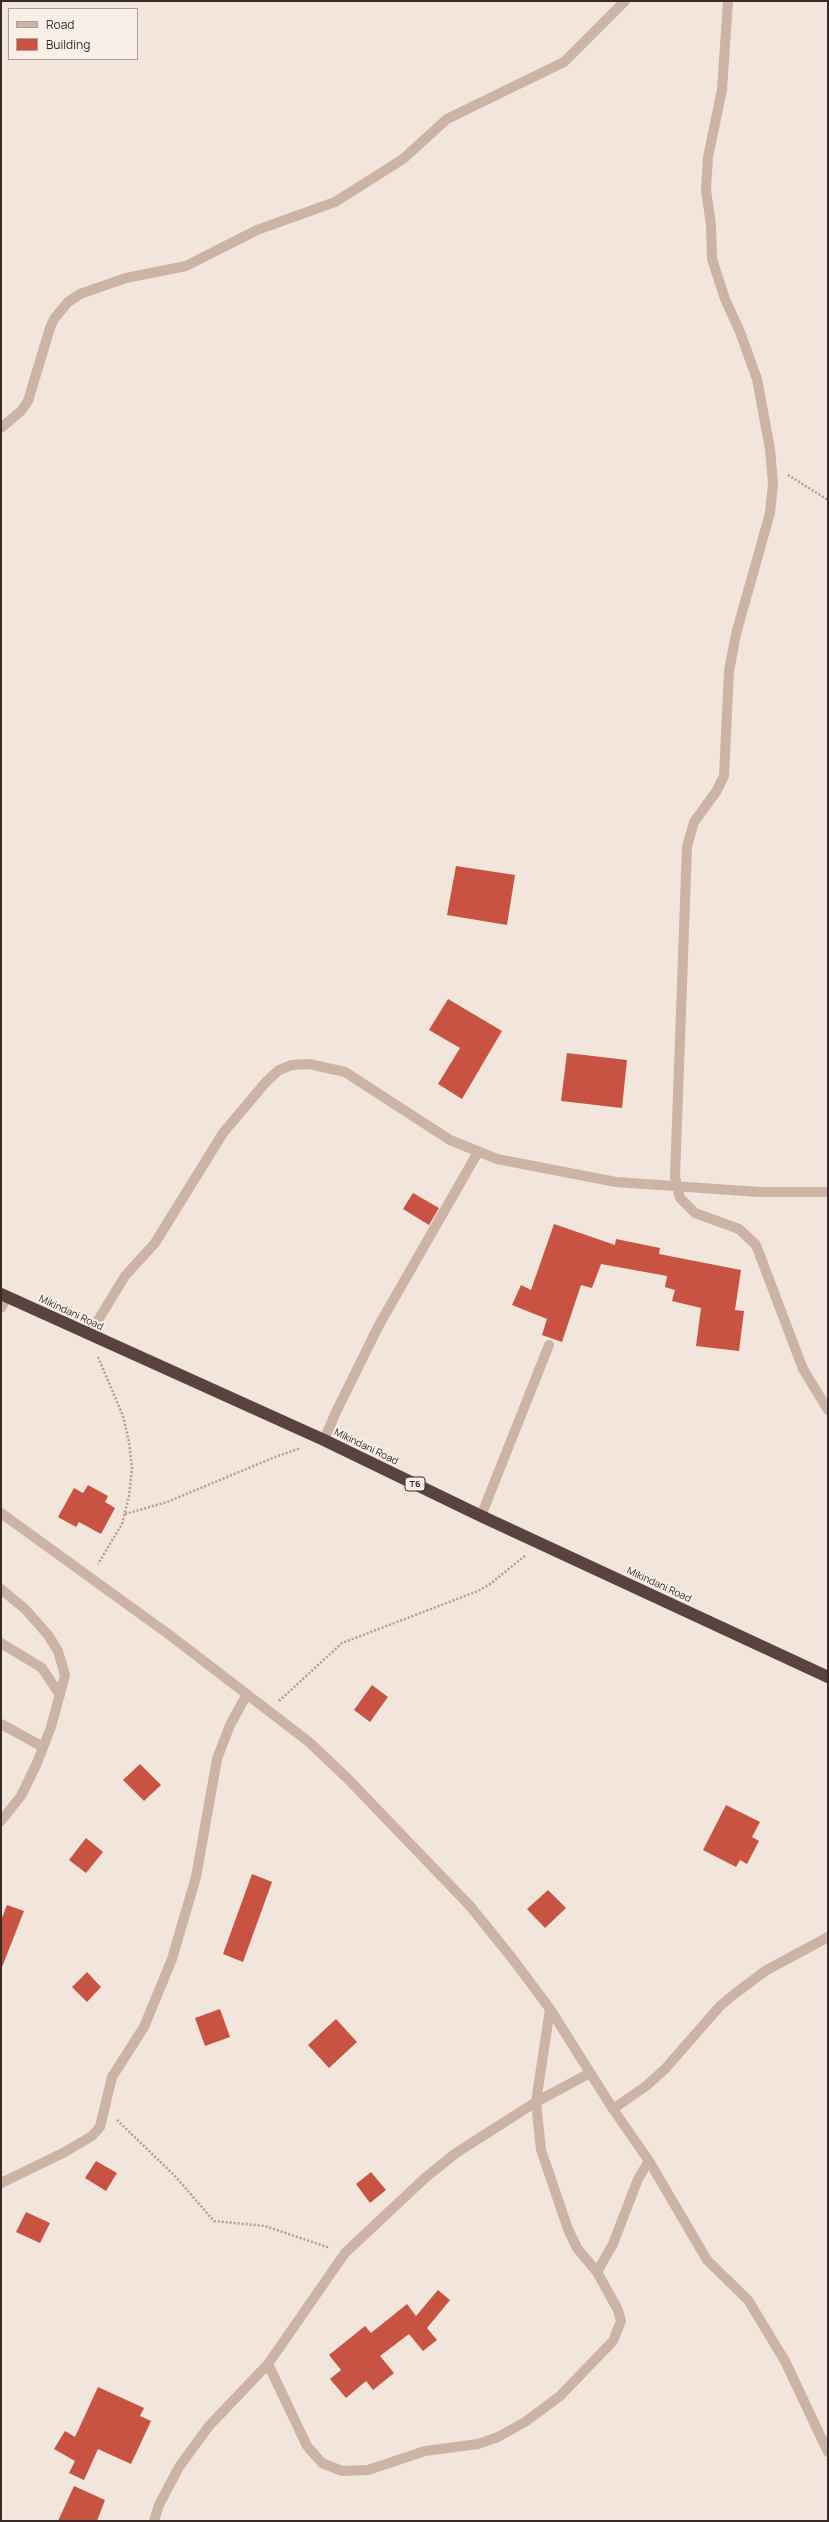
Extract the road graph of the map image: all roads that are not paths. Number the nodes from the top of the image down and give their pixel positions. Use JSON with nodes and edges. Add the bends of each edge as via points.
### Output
{"nodes":[{"id":1,"x":625,"y":1,"type":"edge"},
{"id":2,"x":728,"y":1,"type":"edge"},
{"id":3,"x":1,"y":428,"type":"edge"},
{"id":4,"x":478,"y":1152,"type":"junction"},
{"id":5,"x":676,"y":1187,"type":"junction"},
{"id":6,"x":828,"y":1192,"type":"edge"},
{"id":7,"x":4,"y":1295,"type":"edge"},
{"id":8,"x":1,"y":1308,"type":"edge"},
{"id":9,"x":89,"y":1335,"type":"junction"},
{"id":10,"x":549,"y":1345,"type":"dead end"},
{"id":11,"x":828,"y":1410,"type":"edge"},
{"id":12,"x":324,"y":1440,"type":"junction"},
{"id":13,"x":1,"y":1513,"type":"edge"},
{"id":14,"x":481,"y":1516,"type":"junction"},
{"id":15,"x":1,"y":1589,"type":"edge"},
{"id":16,"x":1,"y":1643,"type":"edge"},
{"id":17,"x":828,"y":1677,"type":"edge"},
{"id":18,"x":247,"y":1694,"type":"junction"},
{"id":19,"x":60,"y":1695,"type":"junction"},
{"id":20,"x":1,"y":1724,"type":"edge"},
{"id":21,"x":43,"y":1747,"type":"junction"},
{"id":22,"x":1,"y":1821,"type":"edge"},
{"id":23,"x":828,"y":1936,"type":"edge"},
{"id":24,"x":550,"y":2009,"type":"junction"},
{"id":25,"x":590,"y":2073,"type":"junction"},
{"id":26,"x":536,"y":2102,"type":"junction"},
{"id":27,"x":613,"y":2109,"type":"junction"},
{"id":28,"x":649,"y":2161,"type":"junction"},
{"id":29,"x":1,"y":2183,"type":"edge"},
{"id":30,"x":597,"y":2272,"type":"junction"},
{"id":31,"x":268,"y":2364,"type":"junction"},
{"id":32,"x":828,"y":2452,"type":"edge"},
{"id":33,"x":154,"y":2521,"type":"edge"}],
"edges":[{"from":1,"to":3,"type":"street","via":[[564,62],[447,119],[403,159],[334,202],[257,230],[186,266],[169,272],[138,274],[80,294],[68,302],[50,328],[28,401],[16,416]]},
{"from":2,"to":5,"type":"street","via":[[722,90],[708,157],[706,190],[712,260],[757,379],[773,484],[770,513],[736,634],[729,671],[724,776],[716,792],[694,822],[687,847]]},
{"from":4,"to":5,"type":"street","via":[[497,1159],[576,1175],[616,1182]]},
{"from":4,"to":9,"type":"street","via":[[450,1140],[345,1072],[309,1064],[286,1067],[266,1082],[222,1133],[155,1243],[125,1276]]},
{"from":4,"to":12,"type":"street","via":[[379,1325]]},
{"from":5,"to":6,"type":"street","via":[[807,1194]]},
{"from":5,"to":11,"type":"street","via":[[680,1198],[695,1213],[739,1229],[756,1245],[803,1369]]},
{"from":7,"to":8,"type":"street"},
{"from":7,"to":9,"type":"highway","name":"Mikindani Road","number":"T6"},
{"from":9,"to":12,"type":"highway","name":"Mikindani Road","number":"T6"},
{"from":10,"to":14,"type":"street"},
{"from":12,"to":14,"type":"highway","name":"Mikindani Road","number":"T6"},
{"from":13,"to":18,"type":"street","via":[[152,1621]]},
{"from":14,"to":17,"type":"highway","name":"Mikindani Road","number":"T6"},
{"from":15,"to":19,"type":"street","via":[[25,1609],[58,1651],[64,1675]]},
{"from":16,"to":19,"type":"street","via":[[42,1668]]},
{"from":18,"to":24,"type":"street","via":[[309,1742],[348,1779],[459,1895],[512,1958]]},
{"from":18,"to":29,"type":"street","via":[[230,1725],[217,1760],[196,1877],[172,1959],[144,2027],[115,2070],[100,2127],[92,2136],[63,2153]]},
{"from":19,"to":21,"type":"street"},
{"from":20,"to":21,"type":"street"},
{"from":21,"to":22,"type":"street","via":[[21,1796]]},
{"from":23,"to":27,"type":"street","via":[[765,1971],[732,1996],[665,2068],[646,2086]]},
{"from":24,"to":25,"type":"street"},
{"from":24,"to":26,"type":"street"},
{"from":25,"to":26,"type":"street"},
{"from":25,"to":27,"type":"street"},
{"from":26,"to":30,"type":"street","via":[[541,2150],[557,2201],[577,2248]]},
{"from":26,"to":31,"type":"street","via":[[456,2153],[345,2253]]},
{"from":27,"to":28,"type":"street"},
{"from":28,"to":30,"type":"street","via":[[638,2179],[613,2244]]},
{"from":28,"to":32,"type":"street","via":[[707,2260],[748,2300],[768,2329]]},
{"from":30,"to":31,"type":"street","via":[[618,2310],[621,2321],[612,2341],[560,2396],[525,2422],[498,2437],[478,2444],[425,2451],[368,2470],[342,2471],[322,2463],[307,2446]]},
{"from":31,"to":33,"type":"street","via":[[210,2426],[179,2467],[159,2505]]}]}
